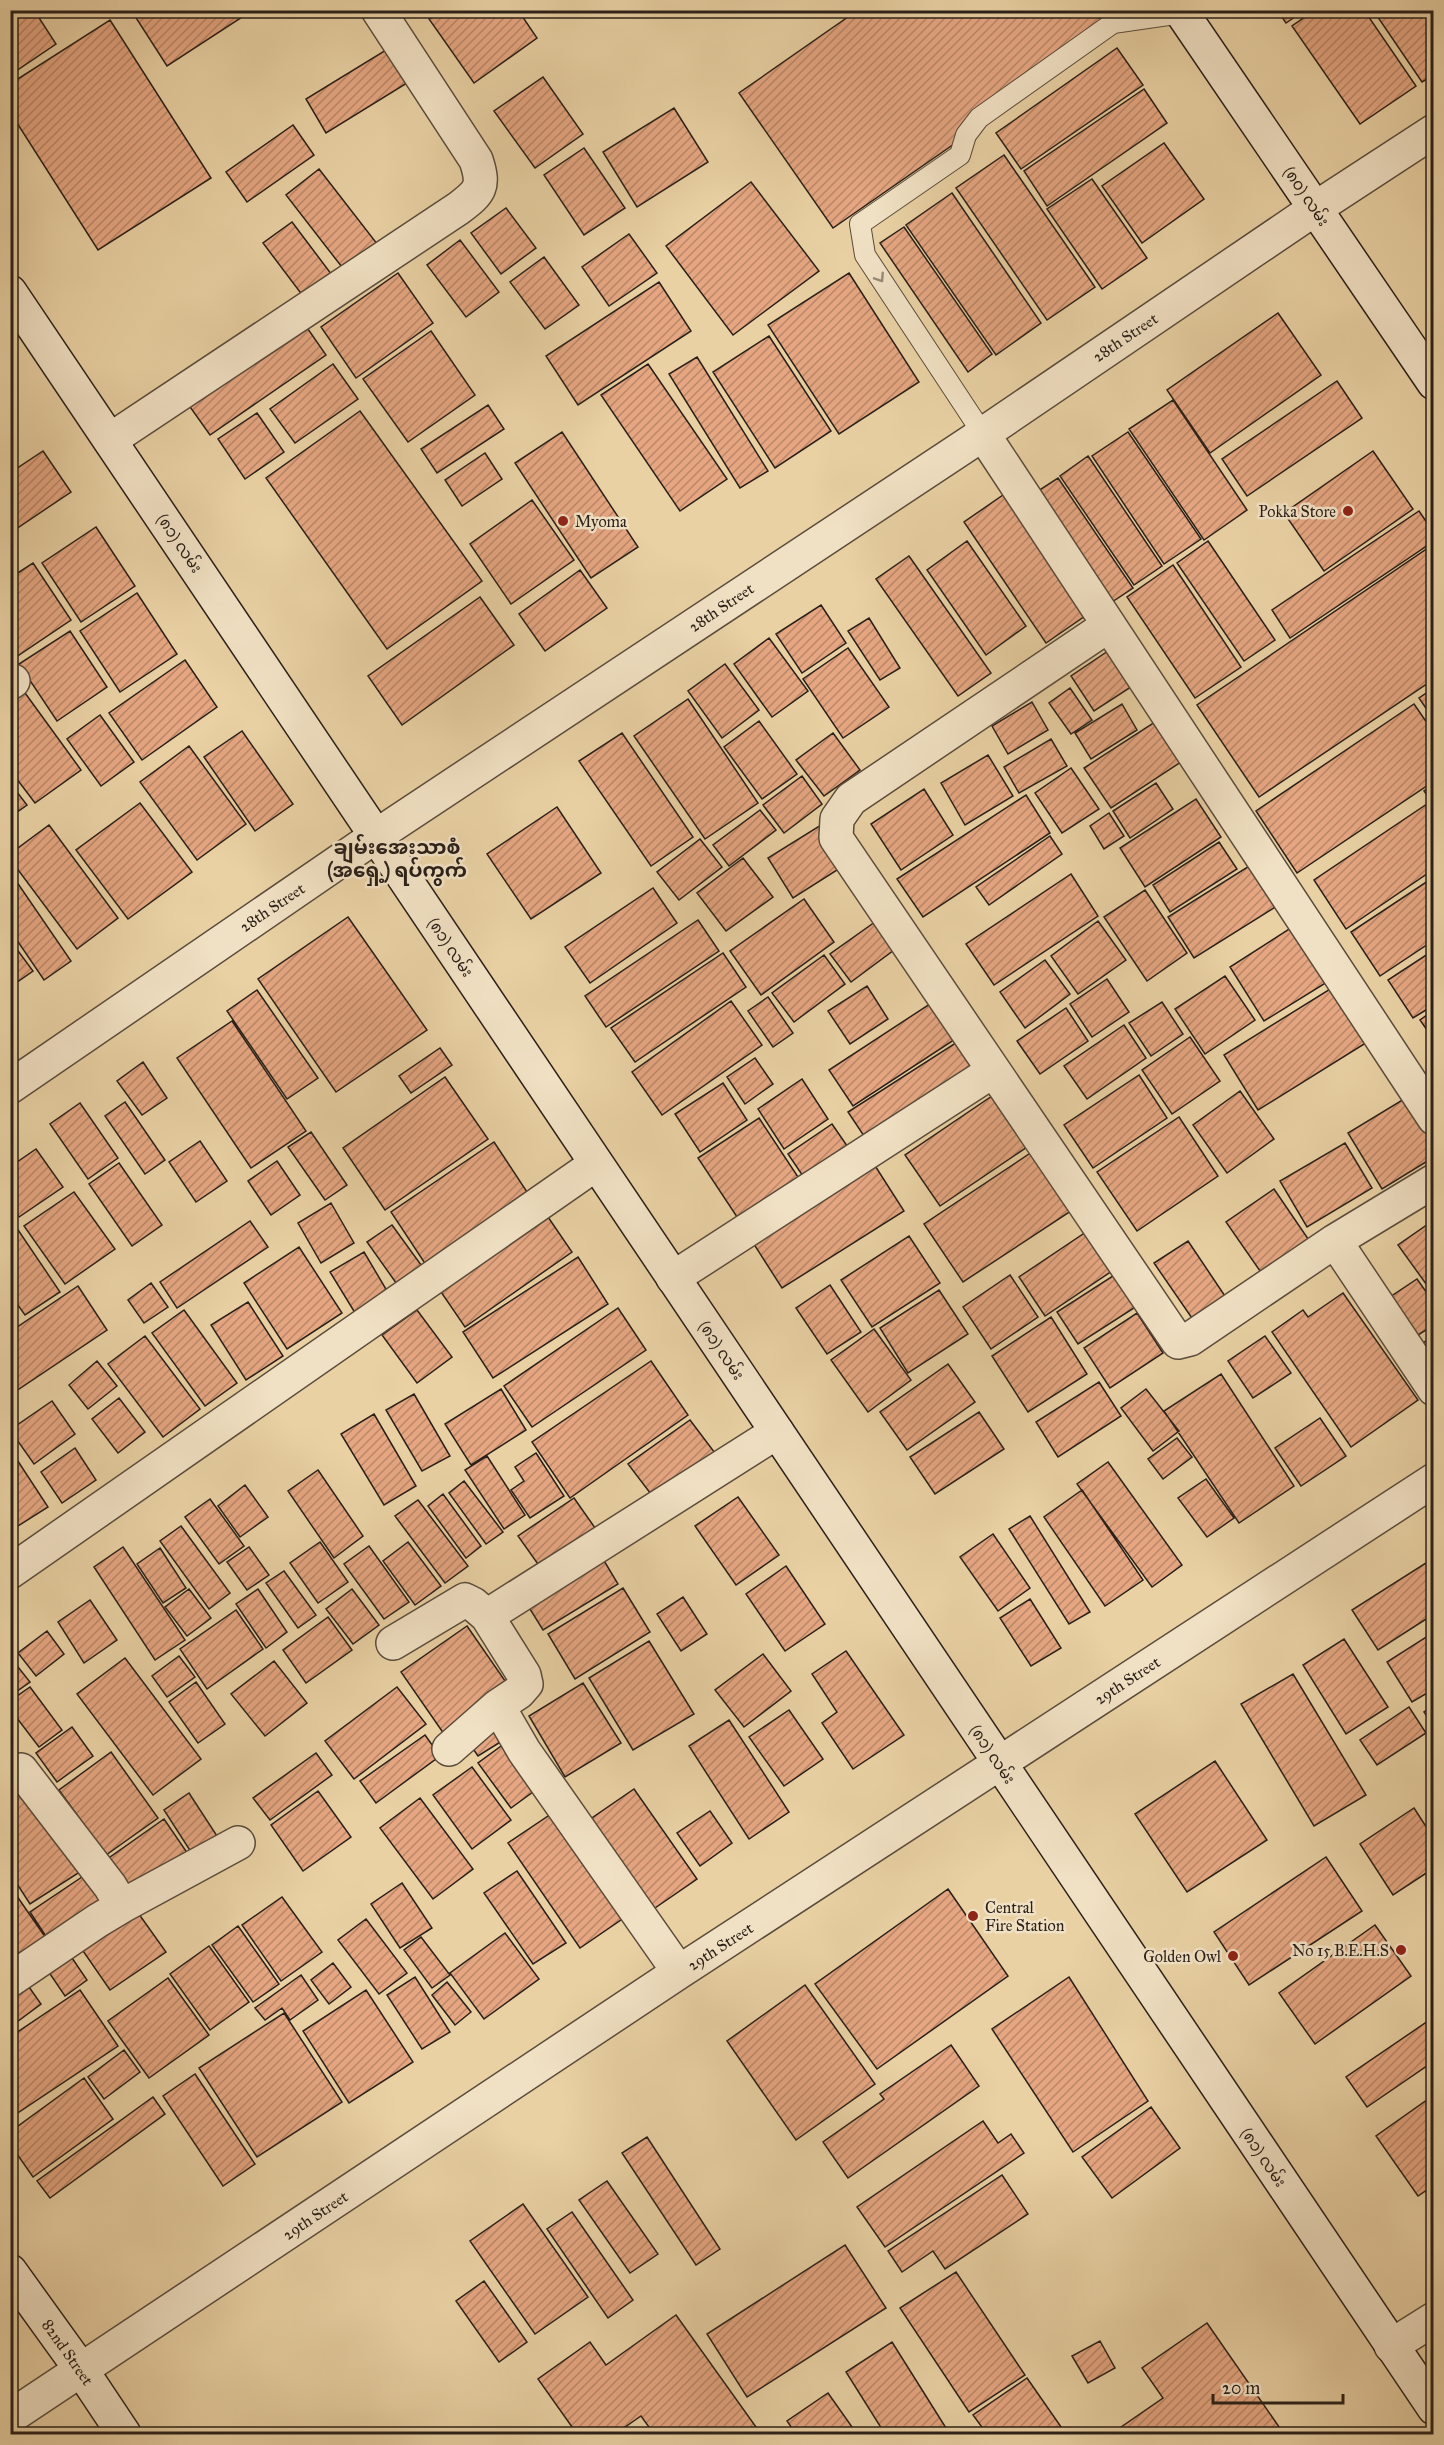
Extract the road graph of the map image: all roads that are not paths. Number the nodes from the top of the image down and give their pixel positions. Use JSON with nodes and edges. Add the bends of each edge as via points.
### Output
{"nodes":[{"id":1,"x":378,"y":10,"type":"edge"},
{"id":2,"x":1181,"y":12,"type":"edge"},
{"id":3,"x":1109,"y":17,"type":"edge"},
{"id":4,"x":1434,"y":131,"type":"edge"},
{"id":5,"x":1316,"y":208,"type":"junction"},
{"id":6,"x":15,"y":310,"type":"edge"},
{"id":7,"x":1434,"y":383,"type":"edge"},
{"id":8,"x":983,"y":434,"type":"junction"},
{"id":9,"x":110,"y":440,"type":"junction"},
{"id":10,"x":1109,"y":625,"type":"junction"},
{"id":11,"x":376,"y":836,"type":"junction"},
{"id":12,"x":993,"y":1071,"type":"junction"},
{"id":13,"x":10,"y":1087,"type":"edge"},
{"id":14,"x":1434,"y":1118,"type":"edge"},
{"id":15,"x":596,"y":1164,"type":"junction"},
{"id":16,"x":1434,"y":1181,"type":"edge"},
{"id":17,"x":1335,"y":1241,"type":"junction"},
{"id":18,"x":673,"y":1278,"type":"junction"},
{"id":19,"x":1434,"y":1389,"type":"edge"},
{"id":20,"x":777,"y":1432,"type":"junction"},
{"id":21,"x":1434,"y":1480,"type":"edge"},
{"id":22,"x":14,"y":1562,"type":"edge"},
{"id":23,"x":487,"y":1616,"type":"junction"},
{"id":24,"x":393,"y":1644,"type":"dead end"},
{"id":25,"x":498,"y":1706,"type":"junction"},
{"id":26,"x":449,"y":1749,"type":"dead end"},
{"id":27,"x":999,"y":1763,"type":"junction"},
{"id":28,"x":21,"y":1770,"type":"dead end"},
{"id":29,"x":237,"y":1843,"type":"dead end"},
{"id":30,"x":122,"y":1906,"type":"junction"},
{"id":31,"x":679,"y":1972,"type":"junction"},
{"id":32,"x":10,"y":1980,"type":"edge"},
{"id":33,"x":10,"y":2271,"type":"edge"},
{"id":34,"x":1434,"y":2319,"type":"edge"},
{"id":35,"x":1391,"y":2346,"type":"junction"},
{"id":36,"x":82,"y":2371,"type":"junction"},
{"id":37,"x":1434,"y":2408,"type":"edge"},
{"id":38,"x":10,"y":2417,"type":"edge"},
{"id":39,"x":124,"y":2434,"type":"edge"}],
"edges":[{"from":1,"to":9,"type":"street","via":[[476,160],[481,187],[459,208]]},
{"from":2,"to":3,"type":"lane"},
{"from":2,"to":5,"type":"street","name":"(၈၀) လမ်း"},
{"from":3,"to":8,"type":"lane","one_way":true,"via":[[979,118],[966,135],[960,155],[860,224],[865,255]]},
{"from":4,"to":5,"type":"street","name":"28th Street"},
{"from":5,"to":7,"type":"street","name":"(၈၀) လမ်း"},
{"from":5,"to":8,"type":"street","name":"28th Street"},
{"from":6,"to":9,"type":"street","name":"(၈၁) လမ်း"},
{"from":8,"to":10,"type":"street"},
{"from":8,"to":11,"type":"street","name":"28th Street"},
{"from":9,"to":11,"type":"street","name":"(၈၁) လမ်း"},
{"from":10,"to":12,"type":"street","via":[[851,799],[837,819],[836,837]]},
{"from":10,"to":14,"type":"street"},
{"from":11,"to":13,"type":"street","name":"28th Street"},
{"from":11,"to":15,"type":"street","name":"(၈၁) လမ်း"},
{"from":12,"to":17,"type":"street","via":[[1178,1342],[1190,1339]]},
{"from":12,"to":18,"type":"street"},
{"from":15,"to":18,"type":"street","name":"(၈၁) လမ်း"},
{"from":15,"to":22,"type":"street"},
{"from":16,"to":17,"type":"street"},
{"from":17,"to":19,"type":"street"},
{"from":18,"to":20,"type":"street","name":"(၈၁) လမ်း"},
{"from":20,"to":23,"type":"street"},
{"from":20,"to":27,"type":"street","name":"(၈၁) လမ်း"},
{"from":21,"to":27,"type":"street","name":"29th Street"},
{"from":23,"to":24,"type":"street","via":[[465,1600]]},
{"from":23,"to":25,"type":"street","via":[[526,1684]]},
{"from":25,"to":26,"type":"street"},
{"from":25,"to":31,"type":"street","via":[[524,1751]]},
{"from":27,"to":31,"type":"street","name":"29th Street"},
{"from":27,"to":35,"type":"street","name":"(၈၁) လမ်း"},
{"from":28,"to":30,"type":"street"},
{"from":29,"to":30,"type":"street"},
{"from":30,"to":32,"type":"street"},
{"from":31,"to":36,"type":"street","name":"29th Street"},
{"from":33,"to":36,"type":"street","name":"82nd Street"},
{"from":34,"to":35,"type":"street"},
{"from":35,"to":37,"type":"street","name":"(၈၁) လမ်း"},
{"from":36,"to":38,"type":"street","name":"29th Street"},
{"from":36,"to":39,"type":"street","name":"82nd Street"}]}
